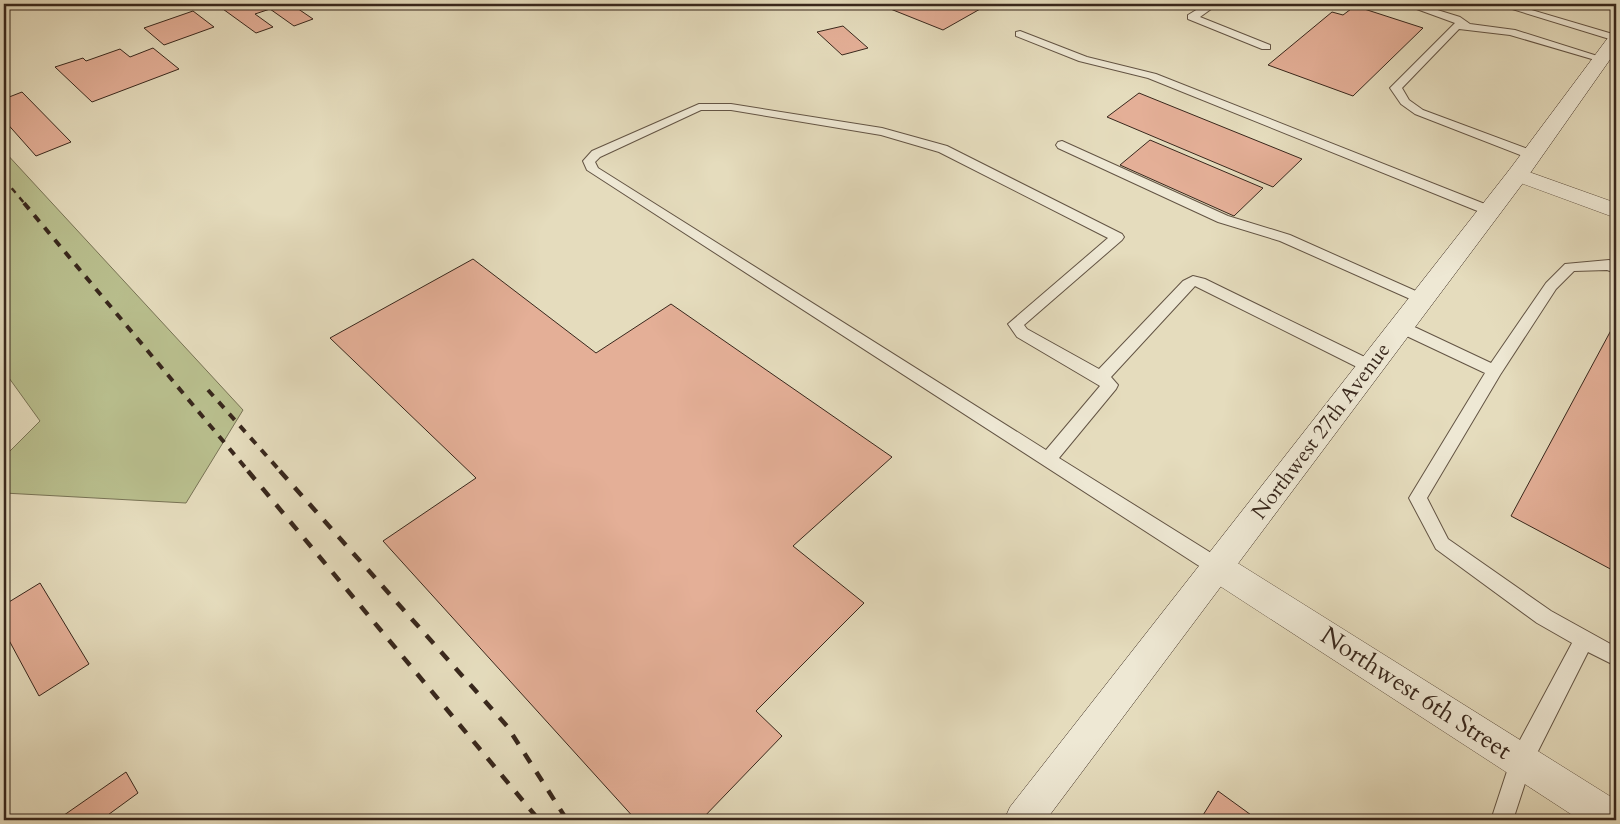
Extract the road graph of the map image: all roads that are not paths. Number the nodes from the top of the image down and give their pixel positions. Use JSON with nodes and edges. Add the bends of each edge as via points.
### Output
{"nodes":[{"id":1,"x":1213,"y":4,"type":"edge"},
{"id":2,"x":1408,"y":4,"type":"edge"},
{"id":3,"x":1501,"y":4,"type":"edge"},
{"id":4,"x":1466,"y":26,"type":"junction"},
{"id":5,"x":1020,"y":34,"type":"dead end"},
{"id":6,"x":1266,"y":47,"type":"dead end"},
{"id":7,"x":1612,"y":47,"type":"edge"},
{"id":8,"x":1062,"y":145,"type":"dead end"},
{"id":9,"x":1525,"y":165,"type":"junction"},
{"id":10,"x":1490,"y":211,"type":"junction"},
{"id":11,"x":1616,"y":211,"type":"edge"},
{"id":12,"x":1616,"y":268,"type":"edge"},
{"id":13,"x":1422,"y":299,"type":"junction"},
{"id":14,"x":1401,"y":327,"type":"junction"},
{"id":15,"x":1371,"y":367,"type":"junction"},
{"id":16,"x":1494,"y":371,"type":"junction"},
{"id":17,"x":1101,"y":376,"type":"junction"},
{"id":18,"x":1048,"y":459,"type":"junction"},
{"id":19,"x":1217,"y":567,"type":"junction"},
{"id":20,"x":1584,"y":639,"type":"junction"},
{"id":21,"x":1616,"y":657,"type":"edge"},
{"id":22,"x":1521,"y":761,"type":"junction"},
{"id":23,"x":1023,"y":820,"type":"edge"},
{"id":24,"x":1502,"y":820,"type":"edge"},
{"id":25,"x":1614,"y":820,"type":"edge"}],
"edges":[{"from":1,"to":6,"type":"lane","via":[[1192,17]]},
{"from":2,"to":4,"type":"lane","via":[[1456,19]]},
{"from":3,"to":7,"type":"lane"},
{"from":4,"to":7,"type":"lane"},
{"from":4,"to":9,"type":"lane","via":[[1456,26],[1396,88],[1404,102],[1419,112]]},
{"from":5,"to":10,"type":"lane","via":[[1082,59],[1152,76]]},
{"from":7,"to":9,"type":"main road","name":"Northwest 27th Avenue"},
{"from":8,"to":13,"type":"lane","via":[[1223,219],[1285,238]]},
{"from":9,"to":10,"type":"main road","name":"Northwest 27th Avenue"},
{"from":9,"to":11,"type":"main road"},
{"from":10,"to":13,"type":"main road","name":"Northwest 27th Avenue"},
{"from":12,"to":16,"type":"lane","via":[[1609,265],[1570,267],[1551,286]]},
{"from":13,"to":14,"type":"main road","name":"Northwest 27th Avenue"},
{"from":14,"to":15,"type":"main road","name":"Northwest 27th Avenue"},
{"from":14,"to":16,"type":"lane"},
{"from":15,"to":17,"type":"lane","via":[[1193,281]]},
{"from":15,"to":19,"type":"main road","name":"Northwest 27th Avenue"},
{"from":16,"to":20,"type":"lane","via":[[1418,498],[1442,544],[1544,617]]},
{"from":17,"to":18,"type":"lane","via":[[1110,385],[1107,392]]},
{"from":17,"to":18,"type":"lane","via":[[1022,333],[1015,324],[1117,237],[943,149],[882,132],[731,106],[699,107],[596,154],[589,161],[592,170]]},
{"from":18,"to":19,"type":"lane"},
{"from":19,"to":22,"type":"main road","name":"Northwest 6th Street"},
{"from":19,"to":23,"type":"main road","name":"Northwest 27th Avenue"},
{"from":20,"to":21,"type":"lane"},
{"from":20,"to":22,"type":"lane"},
{"from":22,"to":24,"type":"lane"},
{"from":22,"to":25,"type":"main road","name":"Northwest 6th Street"}]}
